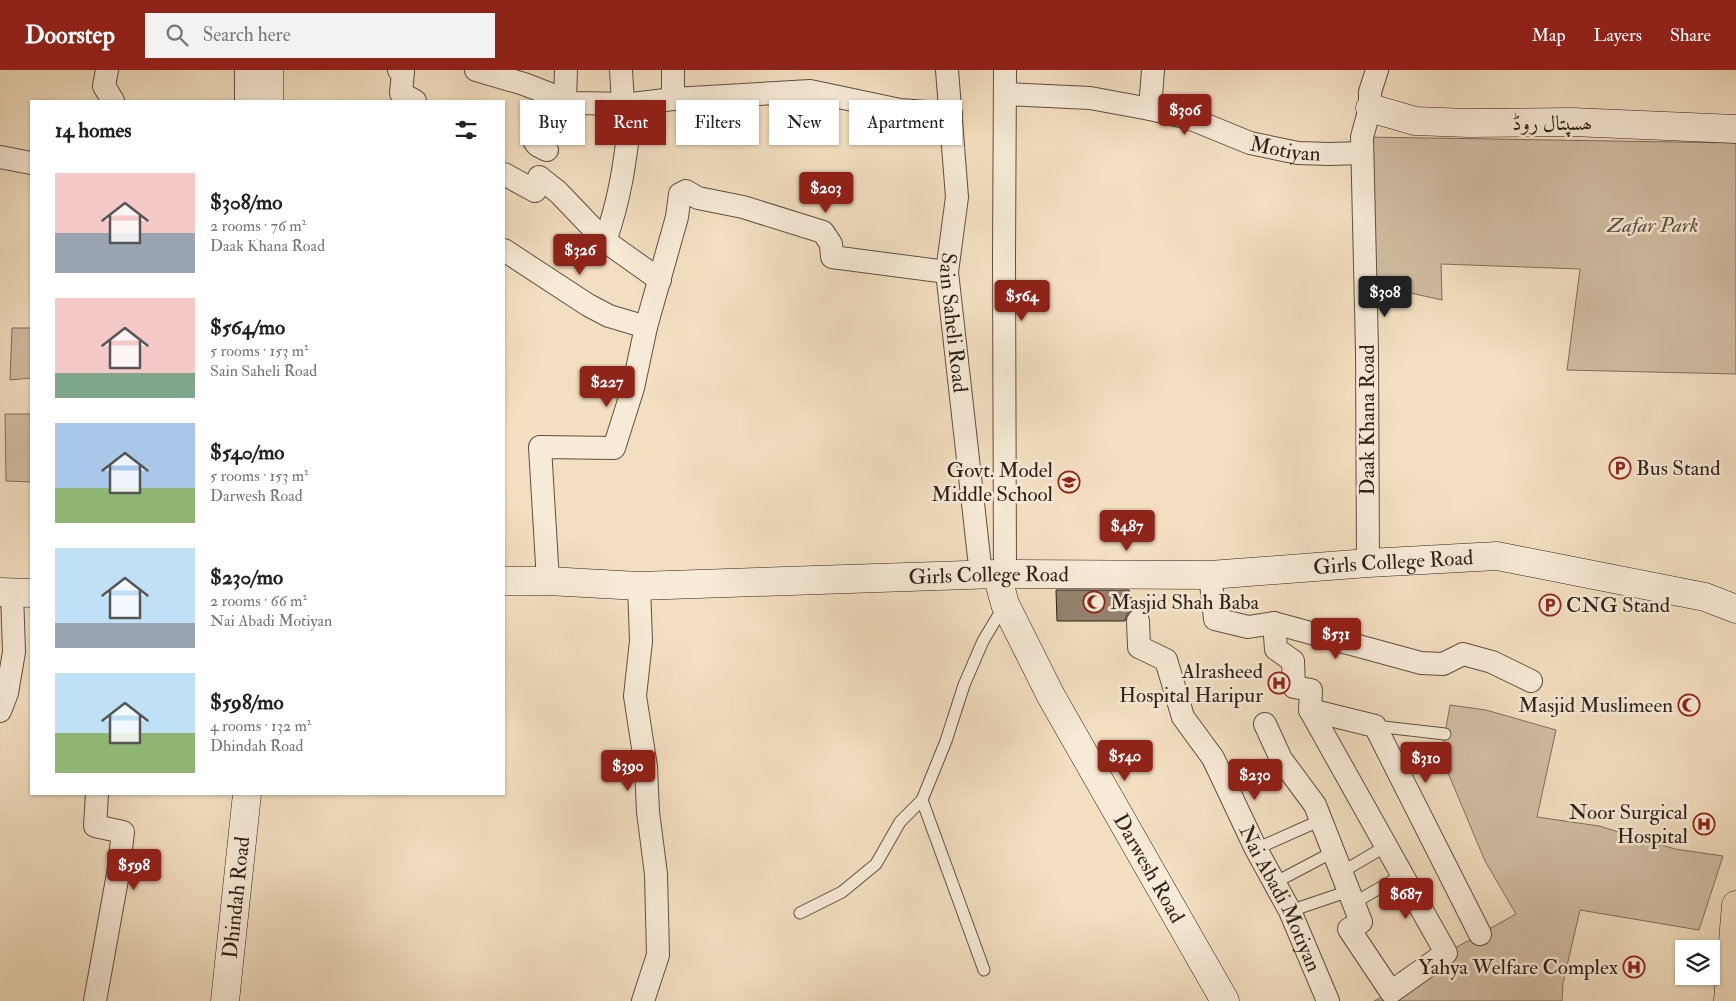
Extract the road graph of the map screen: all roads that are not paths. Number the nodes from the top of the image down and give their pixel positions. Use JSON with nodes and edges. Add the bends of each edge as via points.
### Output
{"nodes":[{"id":1,"x":107,"y":70,"type":"edge"},
{"id":2,"x":246,"y":70,"type":"edge"},
{"id":3,"x":270,"y":70,"type":"edge"},
{"id":4,"x":399,"y":70,"type":"edge"},
{"id":5,"x":566,"y":70,"type":"edge"},
{"id":6,"x":621,"y":70,"type":"edge"},
{"id":7,"x":673,"y":70,"type":"edge"},
{"id":8,"x":947,"y":70,"type":"edge"},
{"id":9,"x":1005,"y":70,"type":"edge"},
{"id":10,"x":1153,"y":70,"type":"edge"},
{"id":11,"x":1377,"y":70,"type":"edge"},
{"id":12,"x":482,"y":71,"type":"edge"},
{"id":13,"x":1005,"y":94,"type":"junction"},
{"id":14,"x":557,"y":97,"type":"junction"},
{"id":15,"x":112,"y":100,"type":"edge"},
{"id":16,"x":246,"y":100,"type":"edge"},
{"id":17,"x":269,"y":100,"type":"edge"},
{"id":18,"x":413,"y":100,"type":"edge"},
{"id":19,"x":626,"y":100,"type":"edge"},
{"id":20,"x":673,"y":100,"type":"junction"},
{"id":21,"x":853,"y":100,"type":"edge"},
{"id":22,"x":950,"y":100,"type":"edge"},
{"id":23,"x":666,"y":101,"type":"edge"},
{"id":24,"x":595,"y":103,"type":"edge"},
{"id":25,"x":1370,"y":108,"type":"junction"},
{"id":26,"x":1150,"y":109,"type":"junction"},
{"id":27,"x":1736,"y":130,"type":"edge"},
{"id":28,"x":625,"y":145,"type":"edge"},
{"id":29,"x":953,"y":145,"type":"edge"},
{"id":30,"x":547,"y":150,"type":"dead end"},
{"id":31,"x":1362,"y":153,"type":"junction"},
{"id":32,"x":0,"y":157,"type":"edge"},
{"id":33,"x":30,"y":163,"type":"edge"},
{"id":34,"x":505,"y":175,"type":"edge"},
{"id":35,"x":605,"y":241,"type":"junction"},
{"id":36,"x":505,"y":251,"type":"edge"},
{"id":37,"x":947,"y":272,"type":"junction"},
{"id":38,"x":660,"y":280,"type":"junction"},
{"id":39,"x":646,"y":327,"type":"junction"},
{"id":40,"x":1368,"y":563,"type":"junction"},
{"id":41,"x":994,"y":574,"type":"junction"},
{"id":42,"x":1210,"y":575,"type":"junction"},
{"id":43,"x":505,"y":581,"type":"edge"},
{"id":44,"x":548,"y":581,"type":"junction"},
{"id":45,"x":639,"y":586,"type":"junction"},
{"id":46,"x":14,"y":593,"type":"edge"},
{"id":47,"x":1005,"y":604,"type":"junction"},
{"id":48,"x":1736,"y":609,"type":"edge"},
{"id":49,"x":1138,"y":621,"type":"dead end"},
{"id":50,"x":1274,"y":623,"type":"junction"},
{"id":51,"x":1531,"y":681,"type":"dead end"},
{"id":52,"x":1310,"y":710,"type":"junction"},
{"id":53,"x":0,"y":711,"type":"edge"},
{"id":54,"x":1265,"y":724,"type":"dead end"},
{"id":55,"x":1376,"y":726,"type":"junction"},
{"id":56,"x":1445,"y":734,"type":"dead end"},
{"id":57,"x":97,"y":795,"type":"edge"},
{"id":58,"x":247,"y":795,"type":"edge"},
{"id":59,"x":922,"y":800,"type":"junction"},
{"id":60,"x":1321,"y":820,"type":"junction"},
{"id":61,"x":1386,"y":846,"type":"junction"},
{"id":62,"x":1256,"y":849,"type":"junction"},
{"id":63,"x":1333,"y":852,"type":"junction"},
{"id":64,"x":1402,"y":875,"type":"junction"},
{"id":65,"x":1276,"y":882,"type":"junction"},
{"id":66,"x":1348,"y":889,"type":"junction"},
{"id":67,"x":1736,"y":905,"type":"edge"},
{"id":68,"x":1290,"y":911,"type":"junction"},
{"id":69,"x":800,"y":913,"type":"dead end"},
{"id":70,"x":1480,"y":934,"type":"dead end"},
{"id":71,"x":984,"y":970,"type":"dead end"},
{"id":72,"x":95,"y":1001,"type":"edge"},
{"id":73,"x":225,"y":1001,"type":"edge"},
{"id":74,"x":643,"y":1001,"type":"edge"},
{"id":75,"x":1225,"y":1001,"type":"edge"},
{"id":76,"x":1328,"y":1001,"type":"edge"},
{"id":77,"x":1728,"y":1001,"type":"edge"}],
"edges":[{"from":1,"to":15,"type":"street","via":[[104,86]]},
{"from":2,"to":16,"type":"street"},
{"from":3,"to":17,"type":"main road"},
{"from":4,"to":18,"type":"street","via":[[403,72],[402,93]]},
{"from":5,"to":14,"type":"street"},
{"from":6,"to":19,"type":"street"},
{"from":7,"to":20,"type":"street"},
{"from":8,"to":22,"type":"street","name":"Sain Saheli Road"},
{"from":9,"to":13,"type":"street","name":"Sain Saheli Road"},
{"from":10,"to":26,"type":"street"},
{"from":11,"to":25,"type":"street","name":"Daak Khana Road","via":[[1370,92]]},
{"from":12,"to":14,"type":"street"},
{"from":13,"to":26,"type":"street","name":"Motiyan","via":[[1090,98]]},
{"from":13,"to":41,"type":"street","name":"Sain Saheli Road","via":[[1004,258]]},
{"from":14,"to":24,"type":"street","via":[[573,103]]},
{"from":14,"to":30,"type":"street","via":[[533,135],[537,146]]},
{"from":20,"to":21,"type":"street","via":[[810,91]]},
{"from":20,"to":23,"type":"street"},
{"from":25,"to":27,"type":"main road","name":"ھسپتال روڈ","via":[[1416,121],[1572,122]]},
{"from":25,"to":31,"type":"street","name":"Daak Khana Road","via":[[1362,137]]},
{"from":26,"to":31,"type":"street","name":"Motiyan","via":[[1189,118],[1250,143],[1298,152]]},
{"from":28,"to":35,"type":"street","via":[[623,181]]},
{"from":29,"to":37,"type":"street","name":"Sain Saheli Road","via":[[957,197]]},
{"from":31,"to":40,"type":"street","name":"Daak Khana Road","via":[[1368,350]]},
{"from":32,"to":33,"type":"street"},
{"from":34,"to":35,"type":"street","via":[[535,191],[539,177]]},
{"from":35,"to":38,"type":"street"},
{"from":36,"to":39,"type":"street","via":[[588,305],[609,316]]},
{"from":37,"to":38,"type":"street","via":[[832,257],[831,244],[823,232],[743,207],[698,198],[686,191],[680,194]]},
{"from":37,"to":41,"type":"street","name":"Sain Saheli Road"},
{"from":38,"to":39,"type":"street"},
{"from":39,"to":44,"type":"street","via":[[634,388],[614,448],[540,447]]},
{"from":40,"to":42,"type":"main road","name":"Girls College Road"},
{"from":40,"to":48,"type":"main road","name":"Girls College Road","via":[[1497,556],[1705,597]]},
{"from":41,"to":42,"type":"main road","name":"Girls College Road"},
{"from":41,"to":45,"type":"main road","name":"Girls College Road"},
{"from":41,"to":47,"type":"main road","name":"Darwesh Road"},
{"from":42,"to":50,"type":"street","via":[[1215,619],[1248,627]]},
{"from":43,"to":44,"type":"main road","name":"Girls College Road"},
{"from":44,"to":45,"type":"main road","name":"Girls College Road"},
{"from":45,"to":74,"type":"street","via":[[641,641],[634,696],[646,767],[656,874],[658,955]]},
{"from":46,"to":53,"type":"street","via":[[14,652],[7,693]]},
{"from":47,"to":59,"type":"lane","via":[[964,685]]},
{"from":47,"to":75,"type":"main road","name":"Darwesh Road","via":[[1051,696]]},
{"from":49,"to":62,"type":"street","name":"Nai Abadi Motiyan","via":[[1139,647],[1166,660],[1183,717],[1213,758]]},
{"from":50,"to":51,"type":"street","via":[[1421,663],[1443,664],[1463,654],[1492,662]]},
{"from":50,"to":52,"type":"street","via":[[1276,650],[1293,660],[1294,687],[1311,690]]},
{"from":52,"to":55,"type":"street"},
{"from":52,"to":61,"type":"street"},
{"from":54,"to":60,"type":"street","via":[[1282,759]]},
{"from":55,"to":56,"type":"lane"},
{"from":55,"to":70,"type":"street"},
{"from":57,"to":72,"type":"street","via":[[95,826],[123,832]]},
{"from":58,"to":73,"type":"main road","name":"Dhindah Road"},
{"from":59,"to":69,"type":"lane","via":[[900,822],[876,864],[842,892]]},
{"from":59,"to":71,"type":"lane"},
{"from":60,"to":62,"type":"lane"},
{"from":60,"to":63,"type":"street"},
{"from":61,"to":64,"type":"street"},
{"from":61,"to":66,"type":"lane"},
{"from":62,"to":65,"type":"street","name":"Nai Abadi Motiyan"},
{"from":63,"to":65,"type":"lane"},
{"from":63,"to":66,"type":"street"},
{"from":64,"to":66,"type":"lane"},
{"from":64,"to":66,"type":"street","via":[[1446,953],[1391,992],[1349,929],[1361,922]]},
{"from":65,"to":68,"type":"street","name":"Nai Abadi Motiyan"},
{"from":66,"to":68,"type":"lane"},
{"from":67,"to":77,"type":"highway"},
{"from":68,"to":76,"type":"street","name":"Nai Abadi Motiyan"}]}
